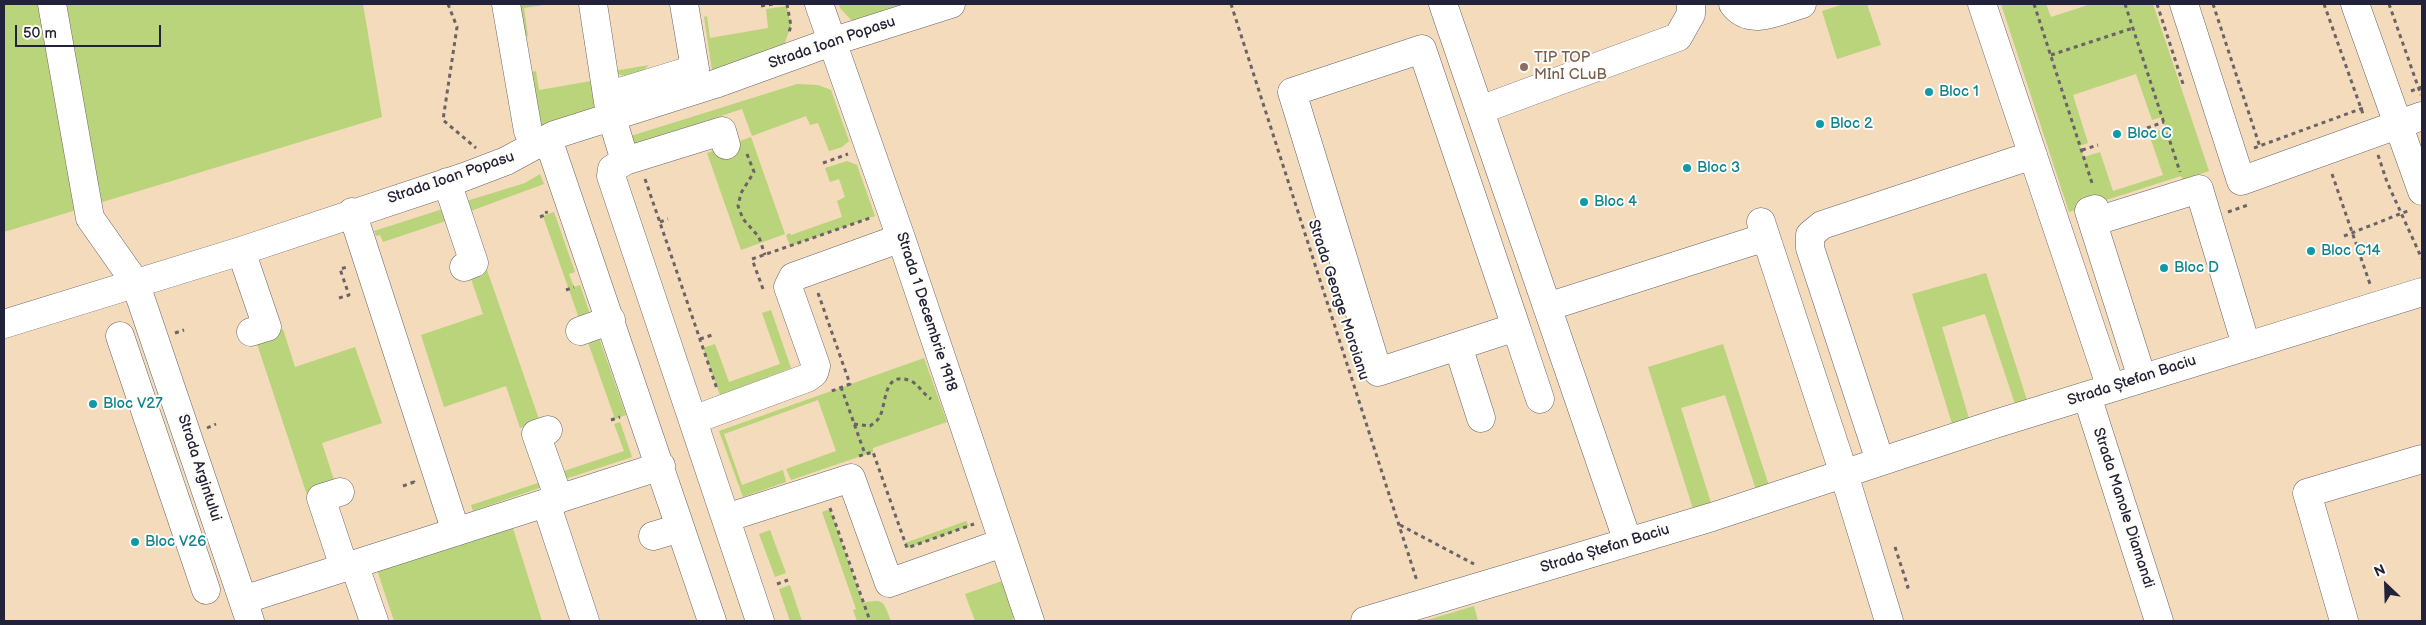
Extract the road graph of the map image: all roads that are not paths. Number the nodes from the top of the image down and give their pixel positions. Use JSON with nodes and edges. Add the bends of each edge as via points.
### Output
{"nodes":[{"id":1,"x":52,"y":4,"type":"edge"},
{"id":2,"x":506,"y":4,"type":"edge"},
{"id":3,"x":593,"y":4,"type":"edge"},
{"id":4,"x":684,"y":4,"type":"edge"},
{"id":5,"x":819,"y":4,"type":"edge"},
{"id":6,"x":948,"y":4,"type":"edge"},
{"id":7,"x":1443,"y":4,"type":"edge"},
{"id":8,"x":1690,"y":4,"type":"edge"},
{"id":9,"x":1733,"y":4,"type":"edge"},
{"id":10,"x":1802,"y":4,"type":"edge"},
{"id":11,"x":1982,"y":4,"type":"edge"},
{"id":12,"x":2184,"y":4,"type":"edge"},
{"id":13,"x":2355,"y":4,"type":"edge"},
{"id":14,"x":831,"y":42,"type":"junction"},
{"id":15,"x":609,"y":107,"type":"junction"},
{"id":16,"x":1481,"y":114,"type":"junction"},
{"id":17,"x":2422,"y":116,"type":"edge"},
{"id":18,"x":2397,"y":125,"type":"junction"},
{"id":19,"x":1443,"y":129,"type":"junction"},
{"id":20,"x":538,"y":135,"type":"junction"},
{"id":21,"x":735,"y":146,"type":"road end"},
{"id":22,"x":2033,"y":155,"type":"junction"},
{"id":23,"x":632,"y":159,"type":"junction"},
{"id":24,"x":447,"y":182,"type":"junction"},
{"id":25,"x":2174,"y":183,"type":"dead end"},
{"id":26,"x":2419,"y":200,"type":"edge"},
{"id":27,"x":352,"y":212,"type":"junction"},
{"id":28,"x":2093,"y":222,"type":"junction"},
{"id":29,"x":901,"y":238,"type":"junction"},
{"id":30,"x":241,"y":251,"type":"junction"},
{"id":31,"x":475,"y":263,"type":"dead end"},
{"id":32,"x":135,"y":282,"type":"junction"},
{"id":33,"x":2422,"y":292,"type":"edge"},
{"id":34,"x":1547,"y":308,"type":"junction"},
{"id":35,"x":611,"y":320,"type":"junction"},
{"id":36,"x":4,"y":324,"type":"edge"},
{"id":37,"x":267,"y":327,"type":"dead end"},
{"id":38,"x":1516,"y":327,"type":"junction"},
{"id":39,"x":580,"y":331,"type":"dead end"},
{"id":40,"x":120,"y":336,"type":"dead end"},
{"id":41,"x":2246,"y":345,"type":"junction"},
{"id":42,"x":1458,"y":346,"type":"junction"},
{"id":43,"x":2142,"y":378,"type":"junction"},
{"id":44,"x":2099,"y":392,"type":"junction"},
{"id":45,"x":1540,"y":399,"type":"dead end"},
{"id":46,"x":1481,"y":418,"type":"dead end"},
{"id":47,"x":693,"y":420,"type":"junction"},
{"id":48,"x":535,"y":434,"type":"dead end"},
{"id":49,"x":190,"y":443,"type":"junction"},
{"id":50,"x":160,"y":454,"type":"junction"},
{"id":51,"x":2422,"y":459,"type":"edge"},
{"id":52,"x":1880,"y":461,"type":"junction"},
{"id":53,"x":661,"y":466,"type":"junction"},
{"id":54,"x":1844,"y":474,"type":"junction"},
{"id":55,"x":323,"y":498,"type":"dead end"},
{"id":56,"x":552,"y":501,"type":"junction"},
{"id":57,"x":726,"y":518,"type":"junction"},
{"id":58,"x":680,"y":528,"type":"junction"},
{"id":59,"x":456,"y":532,"type":"junction"},
{"id":60,"x":653,"y":536,"type":"dead end"},
{"id":61,"x":1628,"y":542,"type":"junction"},
{"id":62,"x":1002,"y":543,"type":"junction"},
{"id":63,"x":349,"y":566,"type":"junction"},
{"id":64,"x":206,"y":590,"type":"dead end"},
{"id":65,"x":246,"y":610,"type":"edge"},
{"id":66,"x":374,"y":621,"type":"edge"},
{"id":67,"x":585,"y":621,"type":"edge"},
{"id":68,"x":712,"y":621,"type":"edge"},
{"id":69,"x":760,"y":621,"type":"edge"},
{"id":70,"x":1030,"y":621,"type":"edge"},
{"id":71,"x":1365,"y":621,"type":"edge"},
{"id":72,"x":1889,"y":621,"type":"edge"},
{"id":73,"x":2159,"y":621,"type":"edge"},
{"id":74,"x":2344,"y":621,"type":"edge"}],
"edges":[{"from":1,"to":32,"type":"street","name":"Strada Argintului","via":[[90,218]]},
{"from":2,"to":20,"type":"street"},
{"from":3,"to":15,"type":"street"},
{"from":4,"to":15,"type":"street","via":[[695,69]]},
{"from":5,"to":14,"type":"street","name":"Strada 1 Decembrie 1918"},
{"from":6,"to":14,"type":"street","name":"Strada Ioan Popasu"},
{"from":7,"to":16,"type":"street"},
{"from":8,"to":16,"type":"street","via":[[1691,14],[1678,37]]},
{"from":9,"to":10,"type":"street","via":[[1740,13],[1754,18]]},
{"from":11,"to":22,"type":"street","name":"Strada Manole Diamandi"},
{"from":12,"to":18,"type":"street","via":[[2241,181]]},
{"from":13,"to":18,"type":"street"},
{"from":14,"to":15,"type":"street","name":"Strada Ioan Popasu","via":[[715,84]]},
{"from":14,"to":29,"type":"street","name":"Strada 1 Decembrie 1918"},
{"from":15,"to":20,"type":"street","name":"Strada Ioan Popasu","via":[[554,135]]},
{"from":15,"to":23,"type":"street"},
{"from":16,"to":19,"type":"street"},
{"from":16,"to":34,"type":"street"},
{"from":17,"to":18,"type":"street"},
{"from":18,"to":26,"type":"street"},
{"from":19,"to":38,"type":"street"},
{"from":19,"to":42,"type":"street","via":[[1422,49],[1292,92],[1378,372]]},
{"from":20,"to":24,"type":"street","name":"Strada Ioan Popasu","via":[[506,161]]},
{"from":20,"to":35,"type":"street"},
{"from":21,"to":23,"type":"street","via":[[722,131]]},
{"from":22,"to":44,"type":"street","name":"Strada Manole Diamandi"},
{"from":22,"to":52,"type":"street","via":[[1822,225],[1810,235],[1810,248]]},
{"from":23,"to":47,"type":"street","via":[[612,169],[611,176]]},
{"from":24,"to":27,"type":"street","name":"Strada Ioan Popasu"},
{"from":24,"to":31,"type":"street"},
{"from":25,"to":28,"type":"street","via":[[2089,211]]},
{"from":27,"to":30,"type":"street","name":"Strada Ioan Popasu"},
{"from":27,"to":59,"type":"street"},
{"from":28,"to":41,"type":"street","via":[[2198,188]]},
{"from":28,"to":43,"type":"street"},
{"from":29,"to":47,"type":"street","via":[[793,277],[789,282],[816,366],[814,373]]},
{"from":29,"to":62,"type":"street","name":"Strada 1 Decembrie 1918"},
{"from":30,"to":32,"type":"street","name":"Strada Ioan Popasu"},
{"from":30,"to":37,"type":"street"},
{"from":32,"to":36,"type":"street","name":"Strada Ioan Popasu"},
{"from":32,"to":49,"type":"street","name":"Strada Argintului"},
{"from":33,"to":41,"type":"street","name":"Strada Ștefan Baciu"},
{"from":34,"to":54,"type":"street","via":[[1763,230]]},
{"from":34,"to":61,"type":"street"},
{"from":35,"to":39,"type":"street"},
{"from":35,"to":53,"type":"street"},
{"from":38,"to":42,"type":"street"},
{"from":38,"to":45,"type":"street"},
{"from":40,"to":50,"type":"street"},
{"from":41,"to":43,"type":"street","name":"Strada Ștefan Baciu"},
{"from":42,"to":46,"type":"street"},
{"from":43,"to":44,"type":"street","name":"Strada Ștefan Baciu"},
{"from":44,"to":52,"type":"street","name":"Strada Ștefan Baciu"},
{"from":44,"to":73,"type":"street","name":"Strada Manole Diamandi"},
{"from":47,"to":57,"type":"street"},
{"from":48,"to":56,"type":"street"},
{"from":49,"to":50,"type":"street"},
{"from":49,"to":65,"type":"street","name":"Strada Argintului"},
{"from":50,"to":64,"type":"street"},
{"from":51,"to":74,"type":"street","via":[[2307,493]]},
{"from":52,"to":54,"type":"street","name":"Strada Ștefan Baciu"},
{"from":53,"to":56,"type":"street"},
{"from":53,"to":58,"type":"street"},
{"from":54,"to":61,"type":"street","name":"Strada Ștefan Baciu"},
{"from":54,"to":72,"type":"street"},
{"from":55,"to":63,"type":"street"},
{"from":56,"to":59,"type":"street"},
{"from":56,"to":67,"type":"street"},
{"from":57,"to":62,"type":"street","via":[[851,478],[889,583]]},
{"from":57,"to":69,"type":"street"},
{"from":58,"to":60,"type":"street"},
{"from":58,"to":68,"type":"street"},
{"from":59,"to":63,"type":"street"},
{"from":61,"to":71,"type":"street","name":"Strada Ștefan Baciu"},
{"from":62,"to":70,"type":"street","name":"Strada 1 Decembrie 1918"},
{"from":63,"to":65,"type":"street"},
{"from":63,"to":66,"type":"street"}]}
